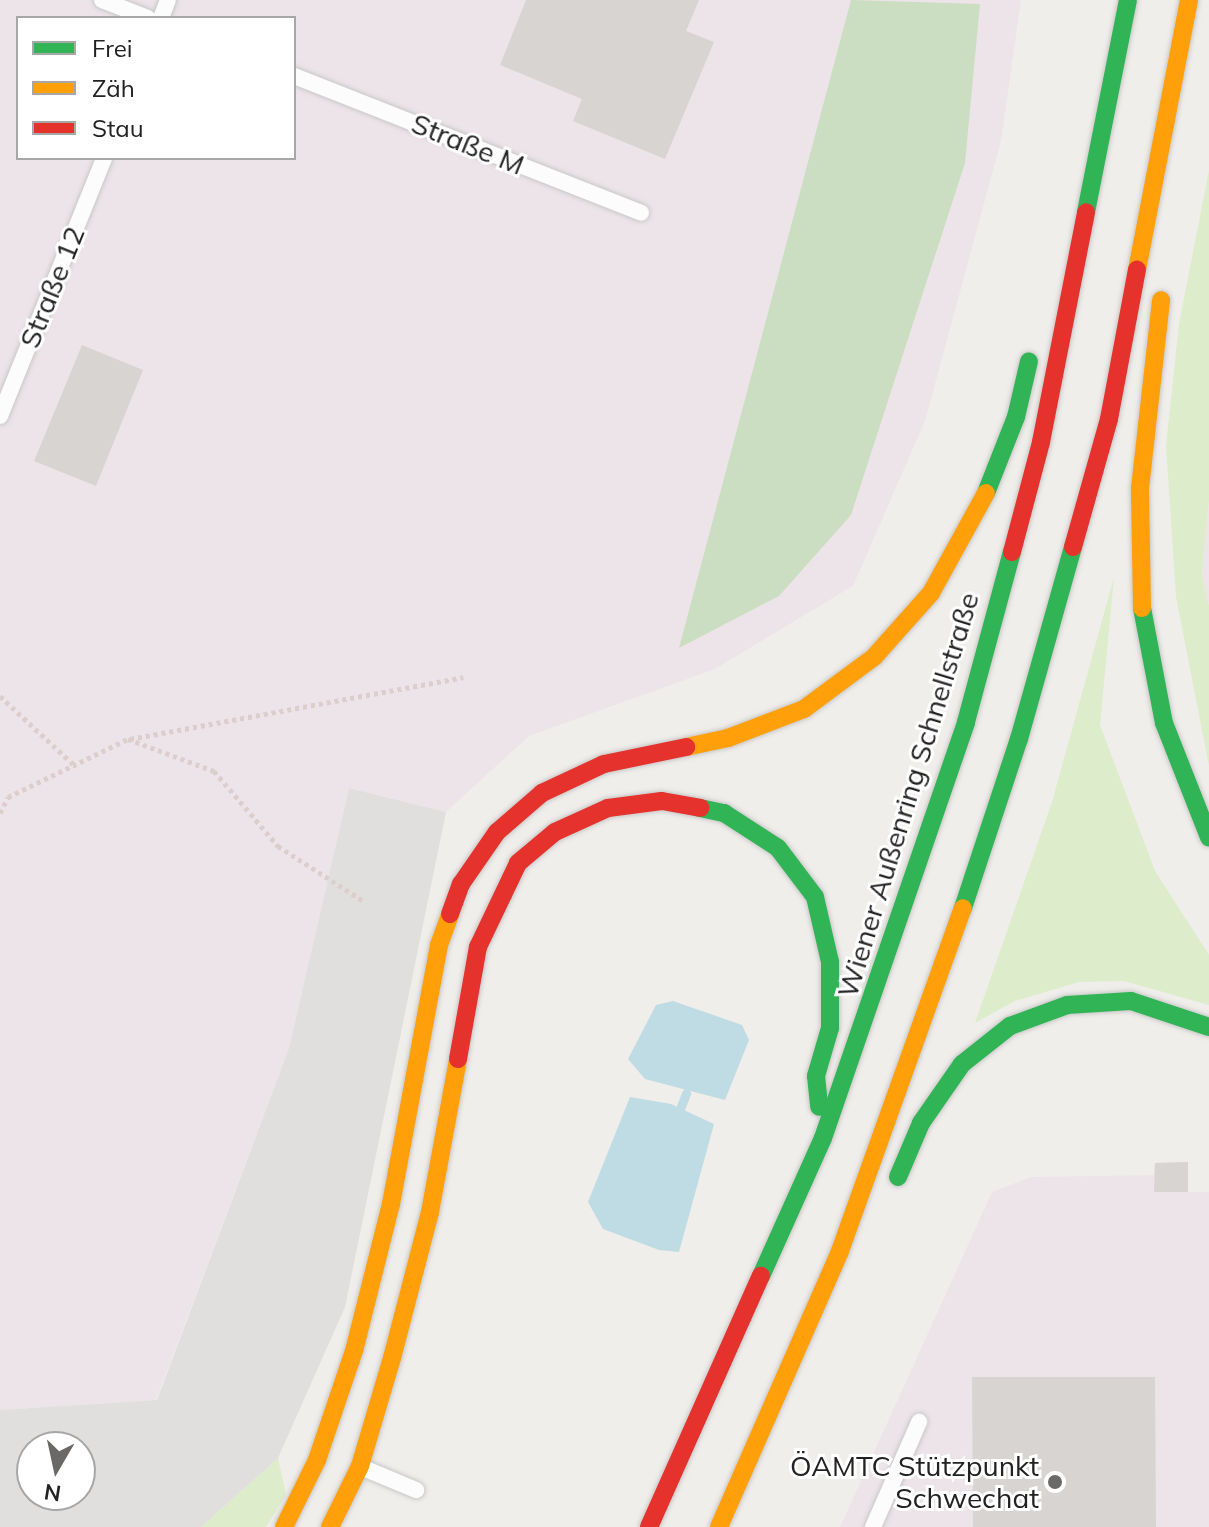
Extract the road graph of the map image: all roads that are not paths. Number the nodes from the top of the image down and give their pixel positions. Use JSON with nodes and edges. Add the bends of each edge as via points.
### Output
{"nodes":[{"id":1,"x":102,"y":0,"type":"edge"},
{"id":2,"x":1128,"y":0,"type":"edge"},
{"id":3,"x":1189,"y":0,"type":"edge"},
{"id":4,"x":143,"y":16,"type":"edge"},
{"id":5,"x":296,"y":77,"type":"edge"},
{"id":6,"x":103,"y":160,"type":"edge"},
{"id":7,"x":1152,"y":199,"type":"junction"},
{"id":8,"x":641,"y":213,"type":"dead end"},
{"id":9,"x":1159,"y":253,"type":"dead end"},
{"id":10,"x":1163,"y":282,"type":"dead end"},
{"id":11,"x":1071,"y":307,"type":"junction"},
{"id":12,"x":0,"y":416,"type":"edge"},
{"id":13,"x":1209,"y":837,"type":"edge"},
{"id":14,"x":1209,"y":1027,"type":"edge"},
{"id":15,"x":823,"y":1138,"type":"junction"},
{"id":16,"x":840,"y":1251,"type":"junction"},
{"id":17,"x":919,"y":1422,"type":"dead end"},
{"id":18,"x":360,"y":1466,"type":"junction"},
{"id":19,"x":416,"y":1490,"type":"dead end"},
{"id":20,"x":284,"y":1527,"type":"edge"},
{"id":21,"x":330,"y":1527,"type":"edge"},
{"id":22,"x":649,"y":1527,"type":"edge"},
{"id":23,"x":719,"y":1527,"type":"edge"},
{"id":24,"x":873,"y":1527,"type":"edge"}],
"edges":[{"from":1,"to":4,"type":"lane"},
{"from":2,"to":11,"type":"highway","name":"Wiener Außenring Schnellstraße"},
{"from":3,"to":7,"type":"highway"},
{"from":5,"to":8,"type":"lane","name":"Straße M"},
{"from":6,"to":12,"type":"lane","name":"Straße 12"},
{"from":7,"to":9,"type":"highway"},
{"from":7,"to":16,"type":"highway","via":[[1109,419],[1019,739],[912,1061]]},
{"from":10,"to":13,"type":"highway","via":[[1140,488],[1142,616],[1164,723]]},
{"from":11,"to":15,"type":"highway","name":"Wiener Außenring Schnellstraße","via":[[1041,442],[966,722]]},
{"from":11,"to":20,"type":"highway","via":[[1038,340],[1016,417],[976,518],[931,593],[874,657],[804,709],[728,738],[604,764],[542,793],[497,832],[461,884],[439,945],[391,1204],[354,1351],[317,1460]]},
{"from":14,"to":16,"type":"highway","via":[[1131,1001],[1067,1005],[1010,1026],[962,1064],[921,1123],[879,1204]]},
{"from":15,"to":18,"type":"highway","via":[[816,1076],[830,1028],[830,962],[815,897],[778,848],[724,813],[662,801],[608,808],[555,832],[518,863],[478,947],[430,1212]]},
{"from":15,"to":22,"type":"highway","name":"Wiener Außenring Schnellstraße"},
{"from":16,"to":23,"type":"highway"},
{"from":17,"to":24,"type":"lane"},
{"from":18,"to":19,"type":"lane"},
{"from":18,"to":21,"type":"highway"}]}
